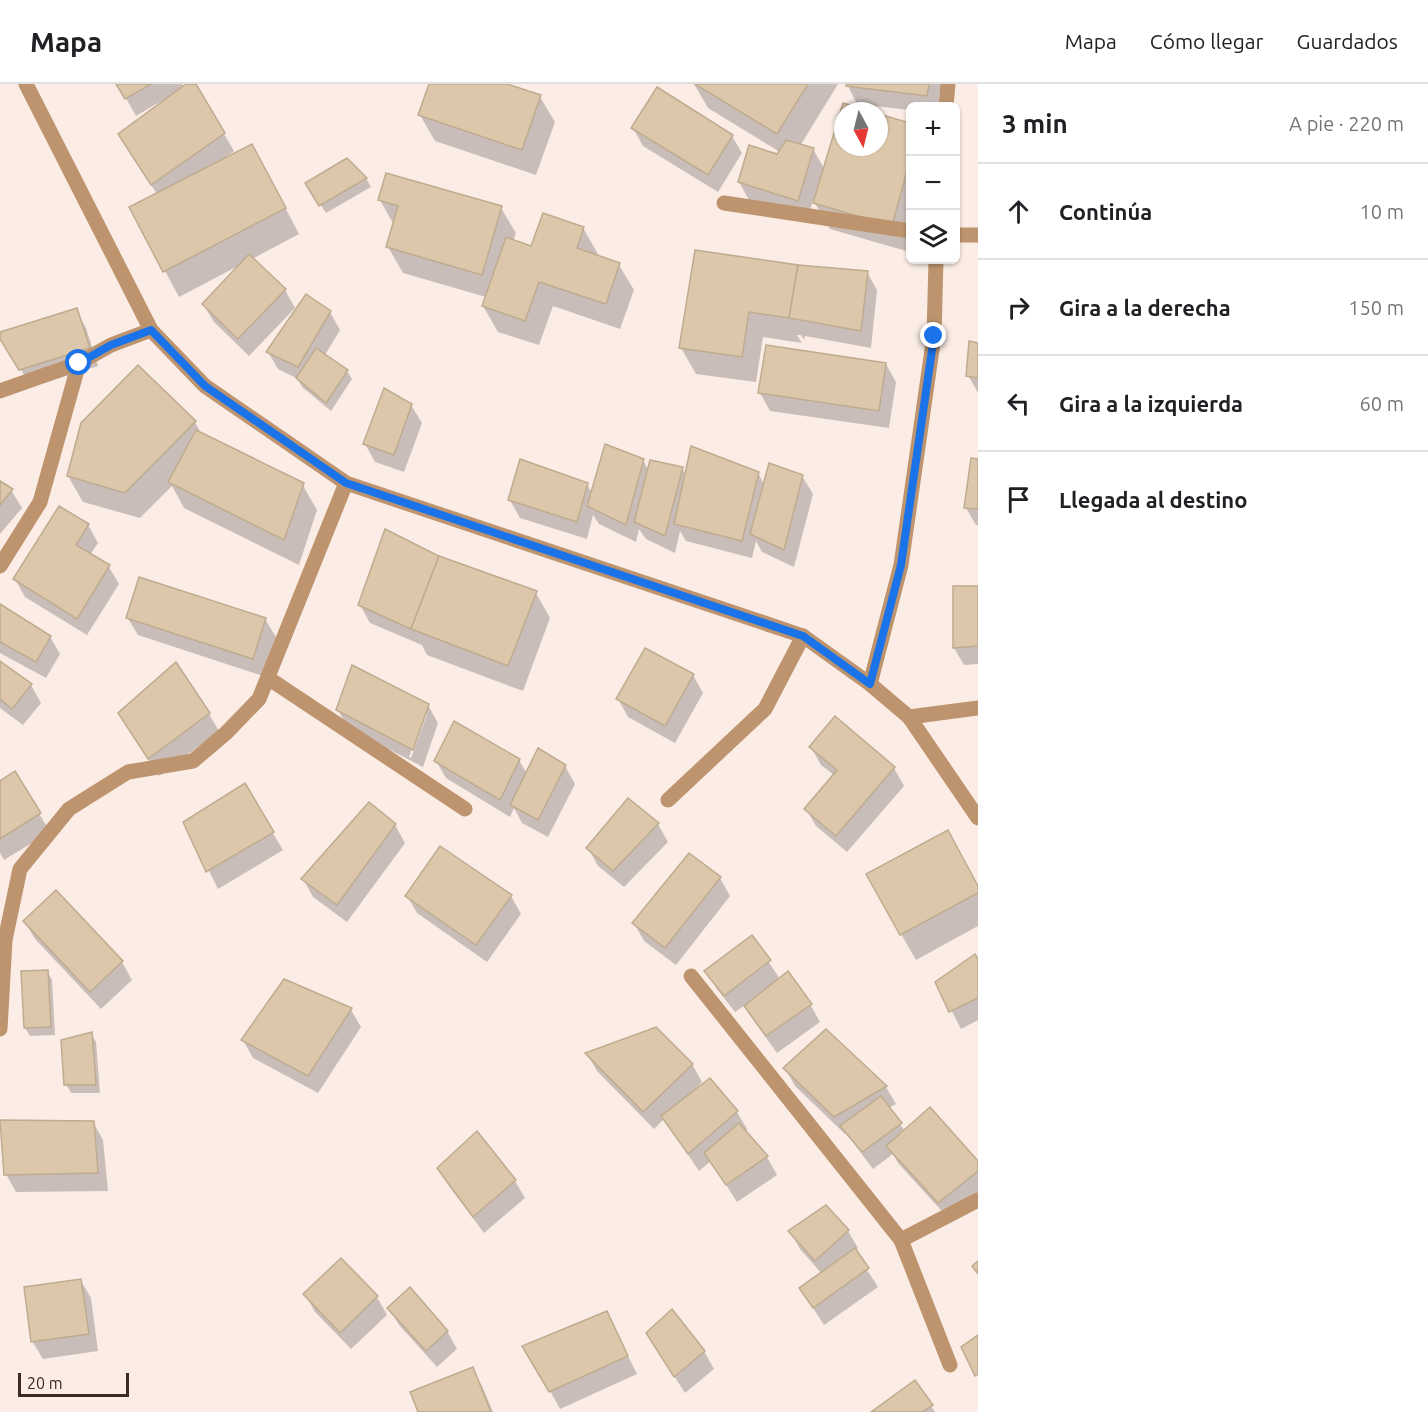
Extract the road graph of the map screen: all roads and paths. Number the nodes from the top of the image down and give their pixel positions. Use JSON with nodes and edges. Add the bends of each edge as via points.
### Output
{"nodes":[{"id":1,"x":26,"y":84,"type":"edge"},
{"id":2,"x":948,"y":84,"type":"edge"},
{"id":3,"x":946,"y":102,"type":"edge"},
{"id":4,"x":724,"y":203,"type":"dead end"},
{"id":5,"x":906,"y":230,"type":"edge"},
{"id":6,"x":960,"y":235,"type":"edge"},
{"id":7,"x":978,"y":235,"type":"edge"},
{"id":8,"x":936,"y":264,"type":"edge"},
{"id":9,"x":151,"y":330,"type":"junction"},
{"id":10,"x":79,"y":363,"type":"junction"},
{"id":11,"x":0,"y":391,"type":"edge"},
{"id":12,"x":346,"y":483,"type":"junction"},
{"id":13,"x":0,"y":566,"type":"edge"},
{"id":14,"x":803,"y":636,"type":"junction"},
{"id":15,"x":268,"y":678,"type":"junction"},
{"id":16,"x":870,"y":684,"type":"junction"},
{"id":17,"x":978,"y":708,"type":"edge"},
{"id":18,"x":909,"y":717,"type":"junction"},
{"id":19,"x":668,"y":800,"type":"dead end"},
{"id":20,"x":465,"y":809,"type":"dead end"},
{"id":21,"x":978,"y":818,"type":"edge"},
{"id":22,"x":691,"y":976,"type":"dead end"},
{"id":23,"x":0,"y":1029,"type":"edge"},
{"id":24,"x":978,"y":1200,"type":"edge"},
{"id":25,"x":900,"y":1240,"type":"junction"},
{"id":26,"x":950,"y":1365,"type":"dead end"}],
"edges":[{"from":1,"to":9,"type":"street"},
{"from":2,"to":3,"type":"street"},
{"from":4,"to":5,"type":"street"},
{"from":6,"to":7,"type":"street"},
{"from":8,"to":16,"type":"street","via":[[934,336],[901,565]]},
{"from":9,"to":10,"type":"street","via":[[111,345]]},
{"from":9,"to":12,"type":"street","via":[[205,386]]},
{"from":10,"to":11,"type":"street"},
{"from":10,"to":13,"type":"street","via":[[40,502]]},
{"from":12,"to":14,"type":"street"},
{"from":12,"to":15,"type":"street"},
{"from":14,"to":16,"type":"street"},
{"from":14,"to":19,"type":"street","via":[[765,710]]},
{"from":15,"to":20,"type":"street"},
{"from":15,"to":23,"type":"street","via":[[259,699],[193,760],[128,772],[69,809],[20,869],[5,940]]},
{"from":16,"to":18,"type":"street"},
{"from":17,"to":18,"type":"street"},
{"from":18,"to":21,"type":"street"},
{"from":22,"to":25,"type":"street"},
{"from":24,"to":25,"type":"street"},
{"from":25,"to":26,"type":"street"}]}
